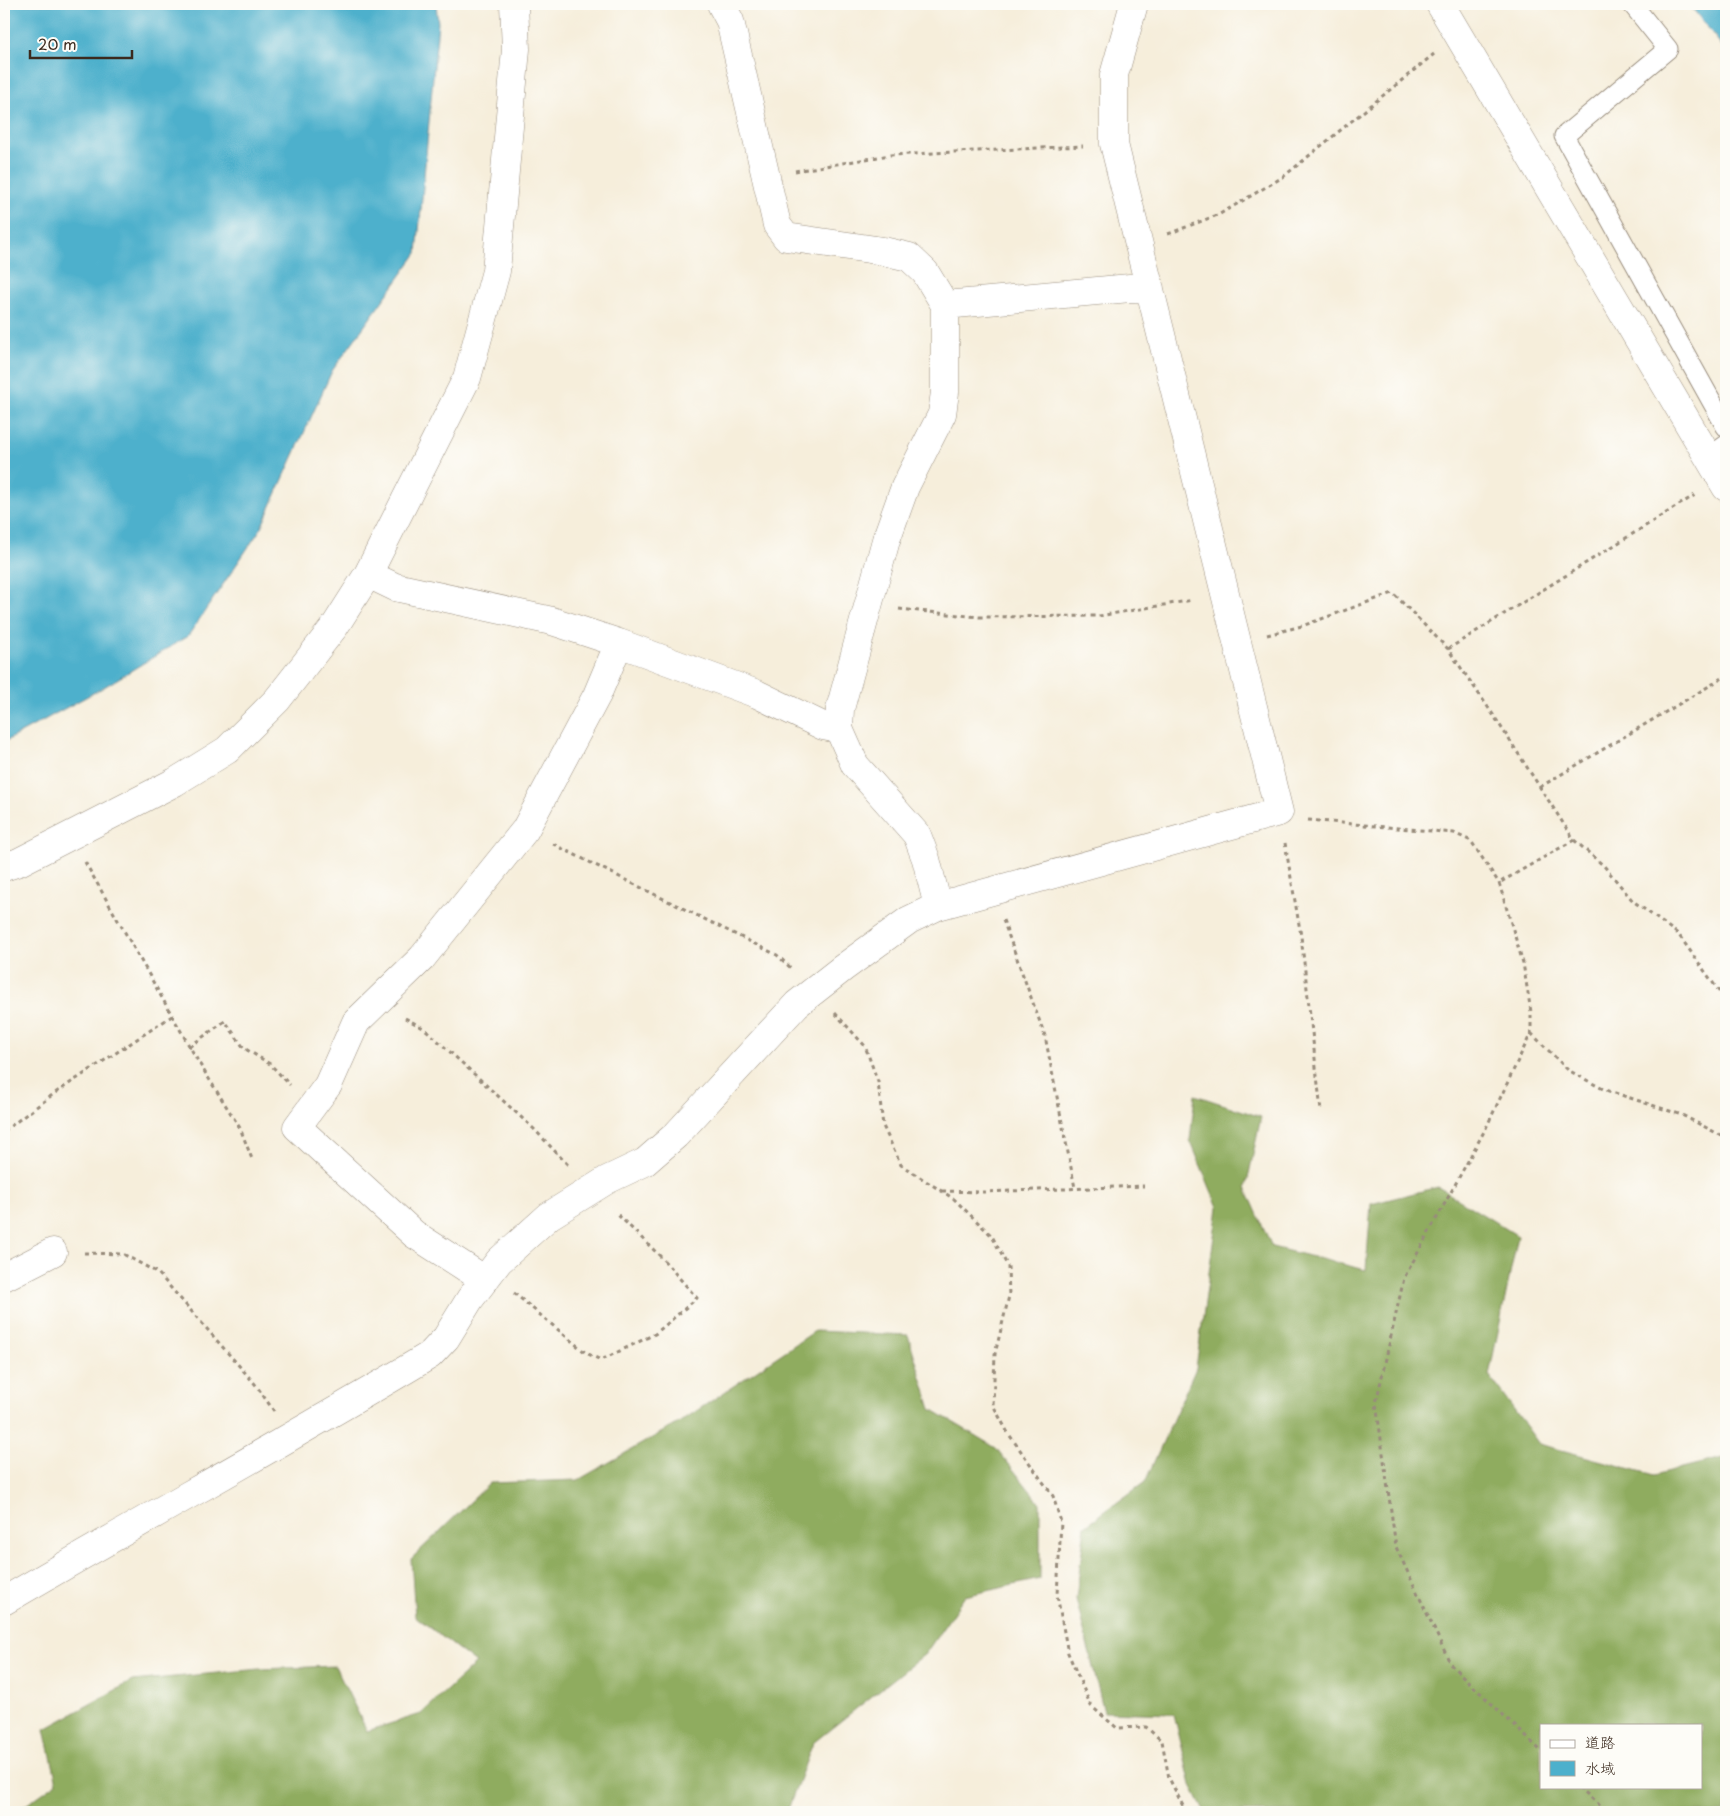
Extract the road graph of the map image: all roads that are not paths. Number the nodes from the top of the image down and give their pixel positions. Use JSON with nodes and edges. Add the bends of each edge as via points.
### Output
{"nodes":[{"id":1,"x":514,"y":4,"type":"edge"},
{"id":2,"x":721,"y":4,"type":"edge"},
{"id":3,"x":1134,"y":4,"type":"edge"},
{"id":4,"x":1440,"y":4,"type":"edge"},
{"id":5,"x":1632,"y":4,"type":"edge"},
{"id":6,"x":1150,"y":289,"type":"junction"},
{"id":7,"x":944,"y":305,"type":"junction"},
{"id":8,"x":1726,"y":427,"type":"edge"},
{"id":9,"x":1721,"y":467,"type":"edge"},
{"id":10,"x":368,"y":574,"type":"junction"},
{"id":11,"x":619,"y":643,"type":"junction"},
{"id":12,"x":839,"y":730,"type":"junction"},
{"id":13,"x":4,"y":867,"type":"edge"},
{"id":14,"x":938,"y":906,"type":"junction"},
{"id":15,"x":52,"y":1252,"type":"road end"},
{"id":16,"x":4,"y":1277,"type":"edge"},
{"id":17,"x":485,"y":1280,"type":"junction"},
{"id":18,"x":4,"y":1601,"type":"edge"}],
"edges":[{"from":1,"to":10,"type":"street","via":[[516,49],[496,272],[467,378]]},
{"from":2,"to":7,"type":"street","via":[[730,21],[777,225],[786,237],[909,257],[925,272]]},
{"from":3,"to":6,"type":"street","via":[[1114,75],[1114,144]]},
{"from":4,"to":9,"type":"street"},
{"from":5,"to":8,"type":"lane","via":[[1668,49],[1564,136]]},
{"from":6,"to":7,"type":"street","via":[[1130,288]]},
{"from":6,"to":14,"type":"street","via":[[1279,812]]},
{"from":7,"to":12,"type":"street","via":[[945,392],[942,414],[905,487],[886,540],[840,709]]},
{"from":10,"to":11,"type":"street","via":[[394,587],[552,621]]},
{"from":10,"to":13,"type":"street","via":[[335,626],[283,692],[227,750],[176,782]]},
{"from":11,"to":12,"type":"street","via":[[757,694],[823,726]]},
{"from":11,"to":17,"type":"street","via":[[597,695],[525,830],[422,958],[356,1022],[328,1085],[297,1127],[414,1234]]},
{"from":12,"to":14,"type":"street","via":[[855,765],[917,835]]},
{"from":14,"to":17,"type":"street","via":[[910,920],[797,1004],[676,1135],[645,1162],[606,1180],[549,1216],[499,1261]]},
{"from":15,"to":16,"type":"street"},
{"from":17,"to":18,"type":"street","via":[[446,1338],[430,1355]]}]}
